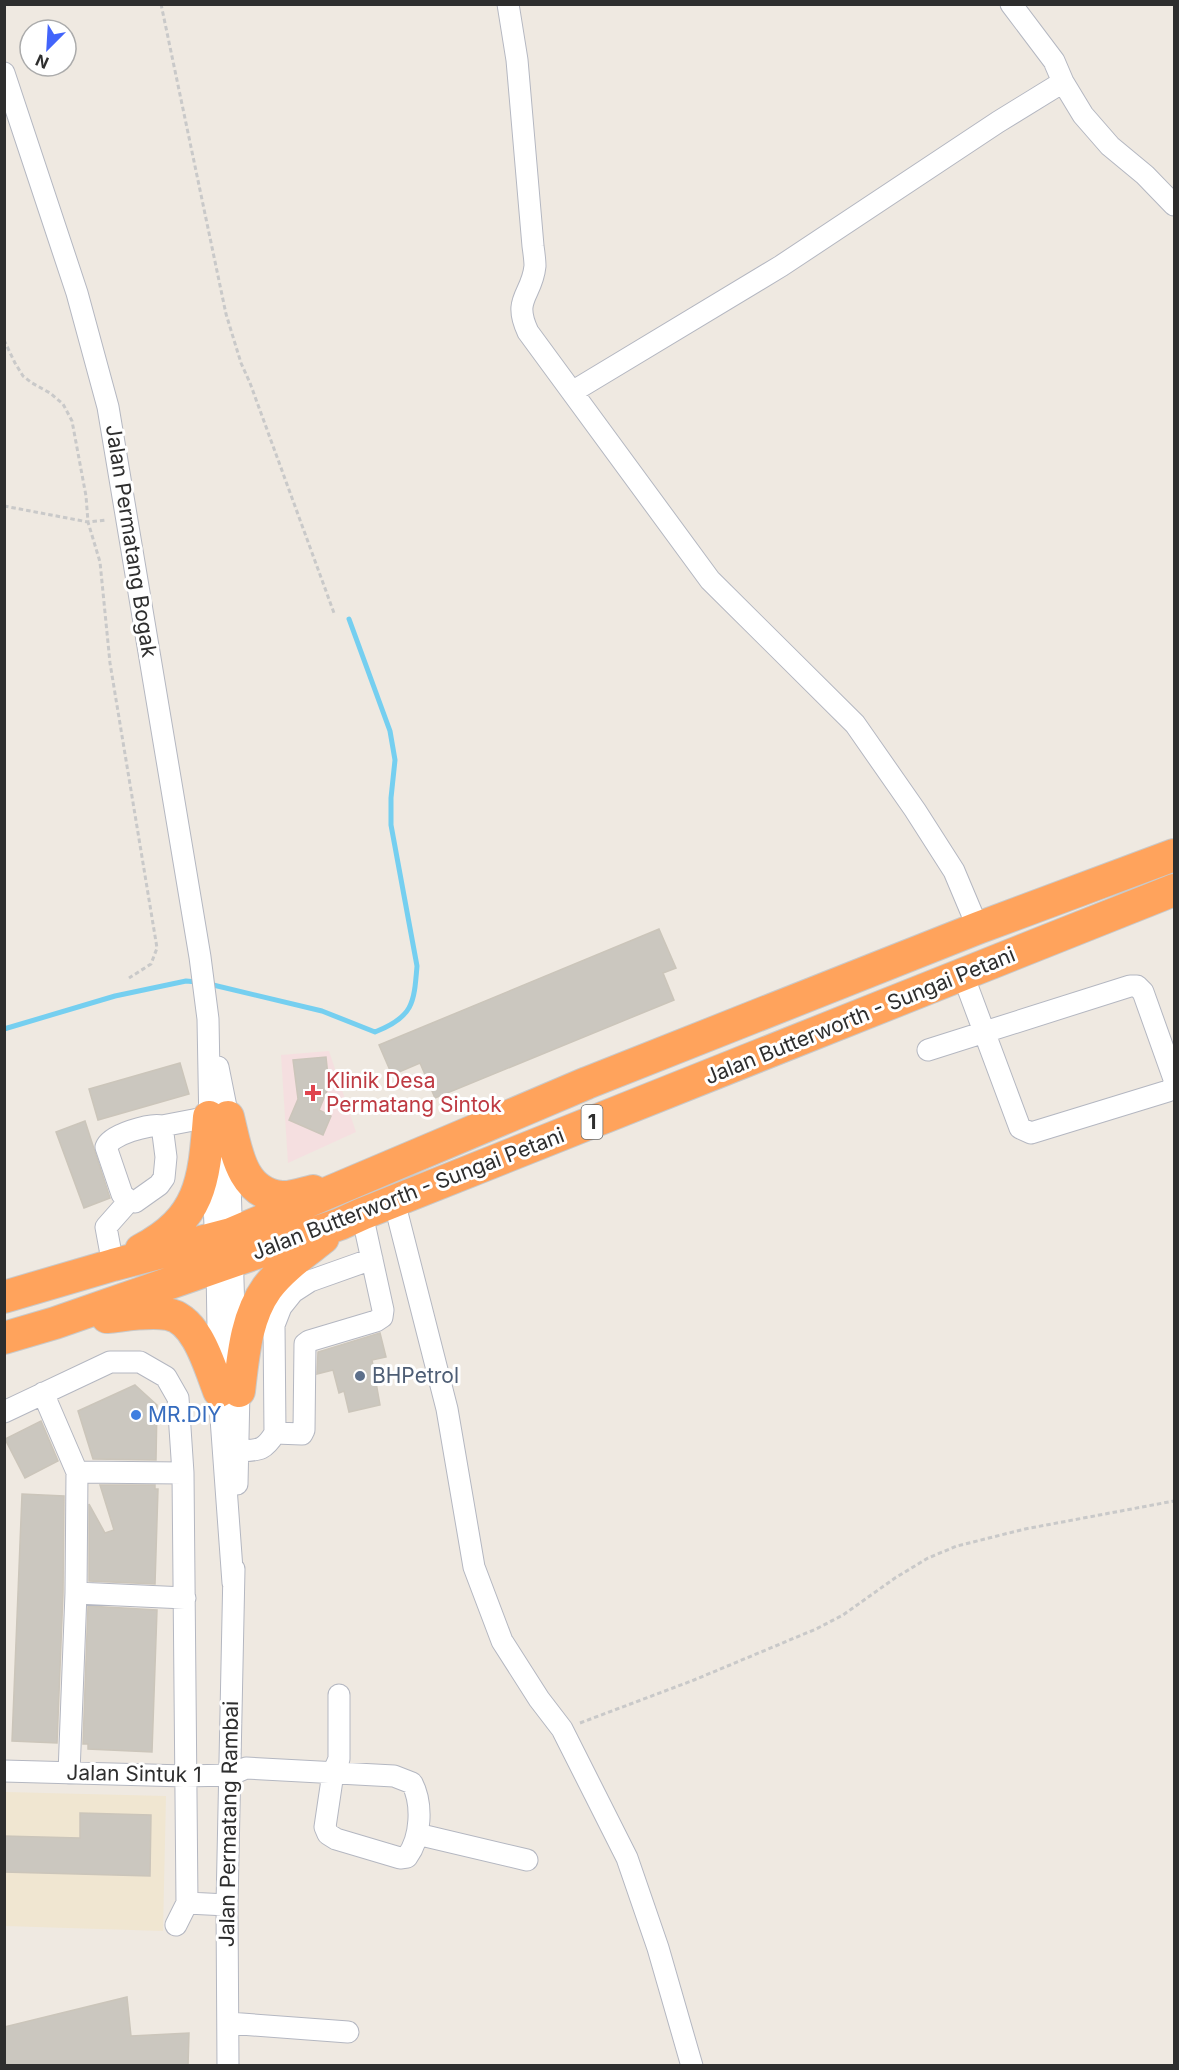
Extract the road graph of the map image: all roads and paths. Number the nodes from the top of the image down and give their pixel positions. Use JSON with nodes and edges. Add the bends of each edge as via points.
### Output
{"nodes":[{"id":1,"x":161,"y":4,"type":"edge"},
{"id":2,"x":508,"y":4,"type":"edge"},
{"id":3,"x":1011,"y":4,"type":"edge"},
{"id":4,"x":4,"y":74,"type":"edge"},
{"id":5,"x":1063,"y":82,"type":"junction"},
{"id":6,"x":1174,"y":205,"type":"edge"},
{"id":7,"x":4,"y":340,"type":"edge"},
{"id":8,"x":572,"y":392,"type":"junction"},
{"id":9,"x":4,"y":506,"type":"edge"},
{"id":10,"x":127,"y":518,"type":"junction"},
{"id":11,"x":88,"y":522,"type":"junction"},
{"id":12,"x":334,"y":614,"type":"dead end"},
{"id":13,"x":1174,"y":855,"type":"edge"},
{"id":14,"x":1174,"y":890,"type":"edge"},
{"id":15,"x":975,"y":919,"type":"junction"},
{"id":16,"x":129,"y":978,"type":"dead end"},
{"id":17,"x":967,"y":986,"type":"junction"},
{"id":18,"x":983,"y":1026,"type":"junction"},
{"id":19,"x":928,"y":1050,"type":"dead end"},
{"id":20,"x":219,"y":1117,"type":"junction"},
{"id":21,"x":162,"y":1126,"type":"junction"},
{"id":22,"x":351,"y":1184,"type":"junction"},
{"id":23,"x":129,"y":1201,"type":"junction"},
{"id":24,"x":394,"y":1201,"type":"junction"},
{"id":25,"x":351,"y":1219,"type":"junction"},
{"id":26,"x":224,"y":1250,"type":"junction"},
{"id":27,"x":372,"y":1259,"type":"junction"},
{"id":28,"x":113,"y":1265,"type":"junction"},
{"id":29,"x":4,"y":1297,"type":"edge"},
{"id":30,"x":55,"y":1323,"type":"junction"},
{"id":31,"x":4,"y":1338,"type":"edge"},
{"id":32,"x":229,"y":1391,"type":"junction"},
{"id":33,"x":43,"y":1393,"type":"junction"},
{"id":34,"x":4,"y":1412,"type":"edge"},
{"id":35,"x":274,"y":1433,"type":"junction"},
{"id":36,"x":239,"y":1451,"type":"junction"},
{"id":37,"x":77,"y":1472,"type":"junction"},
{"id":38,"x":183,"y":1473,"type":"junction"},
{"id":39,"x":1174,"y":1501,"type":"edge"},
{"id":40,"x":233,"y":1583,"type":"junction"},
{"id":41,"x":76,"y":1593,"type":"junction"},
{"id":42,"x":185,"y":1598,"type":"junction"},
{"id":43,"x":339,"y":1695,"type":"dead end"},
{"id":44,"x":562,"y":1730,"type":"junction"},
{"id":45,"x":4,"y":1771,"type":"edge"},
{"id":46,"x":69,"y":1773,"type":"junction"},
{"id":47,"x":333,"y":1773,"type":"junction"},
{"id":48,"x":230,"y":1775,"type":"junction"},
{"id":49,"x":184,"y":1776,"type":"junction"},
{"id":50,"x":417,"y":1834,"type":"junction"},
{"id":51,"x":527,"y":1860,"type":"dead end"},
{"id":52,"x":187,"y":1903,"type":"junction"},
{"id":53,"x":227,"y":1905,"type":"junction"},
{"id":54,"x":176,"y":1925,"type":"dead end"},
{"id":55,"x":228,"y":2023,"type":"junction"},
{"id":56,"x":348,"y":2032,"type":"dead end"},
{"id":57,"x":228,"y":2066,"type":"edge"},
{"id":58,"x":692,"y":2066,"type":"edge"}],
"edges":[{"from":1,"to":12,"type":"path","via":[[226,314]]},
{"from":2,"to":8,"type":"street","via":[[518,60],[535,267],[522,301],[522,319]]},
{"from":3,"to":5,"type":"street","via":[[1054,61]]},
{"from":4,"to":10,"type":"street","name":"Jalan Permatang Bogak","via":[[80,304],[108,406]]},
{"from":5,"to":6,"type":"street","via":[[1083,115],[1110,146]]},
{"from":5,"to":8,"type":"street","via":[[781,266]]},
{"from":7,"to":11,"type":"path","via":[[23,376],[50,393],[72,421]]},
{"from":8,"to":15,"type":"street","via":[[710,580],[855,724],[954,871]]},
{"from":9,"to":11,"type":"path"},
{"from":10,"to":11,"type":"path"},
{"from":10,"to":20,"type":"street","name":"Jalan Permatang Bogak","via":[[202,970]]},
{"from":11,"to":16,"type":"path","via":[[100,562],[110,663],[157,948],[151,964]]},
{"from":13,"to":15,"type":"highway","name":"Jalan Butterworth - Sungai Petani","number":"1"},
{"from":14,"to":17,"type":"highway","name":"Jalan Butterworth - Sungai Petani","number":"1"},
{"from":15,"to":22,"type":"highway","name":"Jalan Butterworth - Sungai Petani","number":"1"},
{"from":17,"to":18,"type":"street"},
{"from":17,"to":24,"type":"highway","name":"Jalan Butterworth - Sungai Petani","number":"1"},
{"from":18,"to":18,"type":"street","via":[[1137,986],[1143,992],[1174,1086],[1042,1130],[1025,1132],[1020,1128]]},
{"from":18,"to":19,"type":"street"},
{"from":20,"to":21,"type":"street"},
{"from":20,"to":22,"type":"highway","via":[[241,1168],[251,1183],[265,1192],[281,1197]]},
{"from":20,"to":26,"type":"street","name":"Jalan Permatang Bogak"},
{"from":20,"to":28,"type":"highway","via":[[197,1197],[160,1240]]},
{"from":21,"to":23,"type":"street","via":[[164,1178],[135,1202]]},
{"from":21,"to":23,"type":"street","via":[[150,1126],[108,1141],[106,1147],[122,1194]]},
{"from":22,"to":26,"type":"highway","name":"Jalan Butterworth - Sungai Petani","number":"1"},
{"from":23,"to":28,"type":"street","via":[[106,1227]]},
{"from":24,"to":25,"type":"highway","name":"Jalan Butterworth - Sungai Petani","number":"1"},
{"from":24,"to":44,"type":"street","via":[[447,1409],[474,1567],[502,1641]]},
{"from":25,"to":26,"type":"highway","name":"Jalan Butterworth - Sungai Petani","number":"1"},
{"from":25,"to":27,"type":"street"},
{"from":25,"to":32,"type":"highway","via":[[290,1264],[267,1288],[253,1315]]},
{"from":26,"to":28,"type":"highway","name":"Jalan Butterworth - Sungai Petani","number":"1"},
{"from":26,"to":30,"type":"highway","name":"Jalan Butterworth - Sungai Petani","number":"1"},
{"from":26,"to":32,"type":"street","name":"Jalan Permatang Rambai","via":[[235,1346]]},
{"from":27,"to":35,"type":"street","via":[[310,1281],[293,1292],[281,1307],[274,1325]]},
{"from":27,"to":35,"type":"street","via":[[382,1317],[305,1344],[304,1430],[297,1435]]},
{"from":28,"to":29,"type":"highway","name":"Jalan Butterworth - Sungai Petani","number":"1"},
{"from":30,"to":31,"type":"highway","name":"Jalan Butterworth - Sungai Petani","number":"1"},
{"from":30,"to":32,"type":"highway","via":[[170,1314],[199,1340]]},
{"from":32,"to":36,"type":"street","name":"Jalan Permatang Rambai"},
{"from":32,"to":40,"type":"street","name":"Jalan Permatang Rambai"},
{"from":33,"to":34,"type":"street"},
{"from":33,"to":37,"type":"street"},
{"from":33,"to":38,"type":"street","via":[[110,1362],[140,1362],[166,1377],[178,1398]]},
{"from":35,"to":36,"type":"street","via":[[267,1446]]},
{"from":36,"to":40,"type":"street","name":"Jalan Permatang Rambai"},
{"from":37,"to":38,"type":"street"},
{"from":37,"to":41,"type":"street"},
{"from":38,"to":42,"type":"street"},
{"from":39,"to":44,"type":"path","via":[[957,1546],[928,1558],[816,1629]]},
{"from":40,"to":48,"type":"street","name":"Jalan Permatang Rambai"},
{"from":41,"to":42,"type":"street"},
{"from":41,"to":46,"type":"street"},
{"from":42,"to":49,"type":"street"},
{"from":43,"to":47,"type":"street","name":"Jalan Sintuk 1","via":[[339,1759]]},
{"from":44,"to":58,"type":"street","via":[[627,1858]]},
{"from":45,"to":46,"type":"street","name":"Jalan Sintuk 1"},
{"from":46,"to":49,"type":"street","name":"Jalan Sintuk 1"},
{"from":47,"to":48,"type":"street","name":"Jalan Sintuk 1","via":[[246,1768]]},
{"from":47,"to":50,"type":"street","name":"Jalan Sintuk 1","via":[[394,1776],[412,1784],[419,1803]]},
{"from":47,"to":50,"type":"street","name":"Jalan Sintuk 1","via":[[325,1827],[328,1834],[400,1858],[411,1851]]},
{"from":48,"to":49,"type":"street","name":"Jalan Sintuk 1"},
{"from":48,"to":53,"type":"street","name":"Jalan Permatang Rambai"},
{"from":49,"to":52,"type":"street"},
{"from":50,"to":51,"type":"street"},
{"from":52,"to":53,"type":"street"},
{"from":52,"to":54,"type":"street"},
{"from":53,"to":55,"type":"street","name":"Jalan Permatang Rambai"},
{"from":55,"to":56,"type":"street"},
{"from":55,"to":57,"type":"street","name":"Jalan Permatang Rambai"}]}
